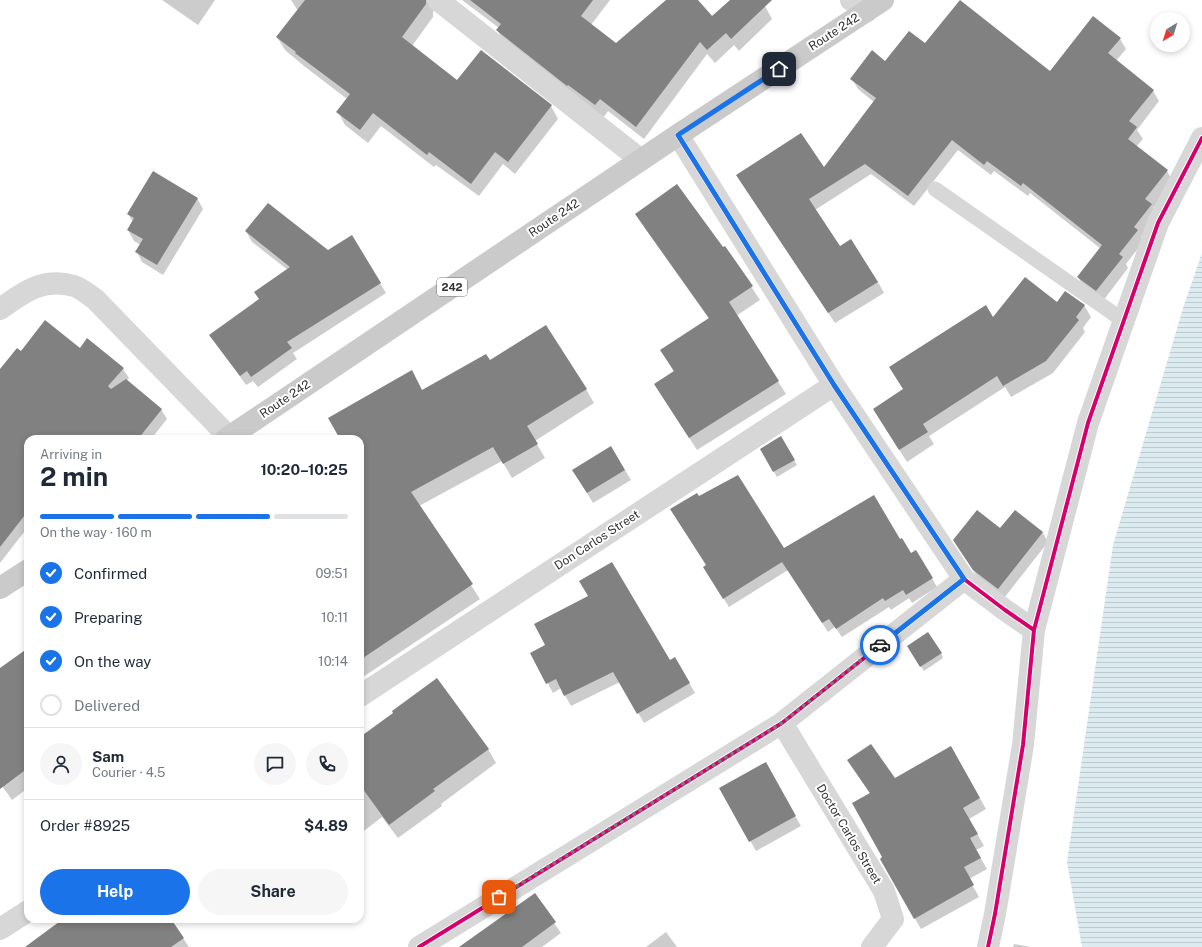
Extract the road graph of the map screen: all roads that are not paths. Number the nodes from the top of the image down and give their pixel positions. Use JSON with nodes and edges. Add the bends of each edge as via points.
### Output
{"nodes":[{"id":1,"x":438,"y":0,"type":"edge"},
{"id":2,"x":867,"y":4,"type":"edge"},
{"id":3,"x":678,"y":135,"type":"junction"},
{"id":4,"x":1202,"y":138,"type":"edge"},
{"id":5,"x":641,"y":160,"type":"junction"},
{"id":6,"x":935,"y":189,"type":"dead end"},
{"id":7,"x":0,"y":309,"type":"edge"},
{"id":8,"x":1124,"y":321,"type":"junction"},
{"id":9,"x":834,"y":385,"type":"junction"},
{"id":10,"x":225,"y":435,"type":"edge"},
{"id":11,"x":232,"y":435,"type":"edge"},
{"id":12,"x":24,"y":573,"type":"edge"},
{"id":13,"x":964,"y":579,"type":"junction"},
{"id":14,"x":0,"y":588,"type":"edge"},
{"id":15,"x":1034,"y":630,"type":"junction"},
{"id":16,"x":364,"y":693,"type":"edge"},
{"id":17,"x":782,"y":723,"type":"junction"},
{"id":18,"x":24,"y":914,"type":"edge"},
{"id":19,"x":0,"y":929,"type":"edge"},
{"id":20,"x":419,"y":947,"type":"edge"},
{"id":21,"x":872,"y":947,"type":"edge"},
{"id":22,"x":988,"y":947,"type":"edge"}],
"edges":[{"from":1,"to":5,"type":"street"},
{"from":2,"to":3,"type":"main road","name":"Route 242","number":"242"},
{"from":3,"to":5,"type":"main road","name":"Route 242","number":"242"},
{"from":3,"to":9,"type":"street"},
{"from":4,"to":8,"type":"street","via":[[1158,223]]},
{"from":5,"to":11,"type":"main road","name":"Route 242","number":"242"},
{"from":6,"to":8,"type":"lane"},
{"from":7,"to":10,"type":"street","via":[[27,290],[52,283],[75,286],[95,299]]},
{"from":8,"to":15,"type":"street","via":[[1088,423]]},
{"from":9,"to":13,"type":"street"},
{"from":9,"to":16,"type":"street","name":"Don Carlos Street"},
{"from":12,"to":14,"type":"main road"},
{"from":13,"to":15,"type":"street"},
{"from":13,"to":17,"type":"street"},
{"from":15,"to":22,"type":"street","via":[[1022,745],[996,914]]},
{"from":17,"to":20,"type":"street"},
{"from":17,"to":21,"type":"street","name":"Doctor Carlos Street","via":[[884,891],[893,919]]},
{"from":18,"to":19,"type":"street"}]}
